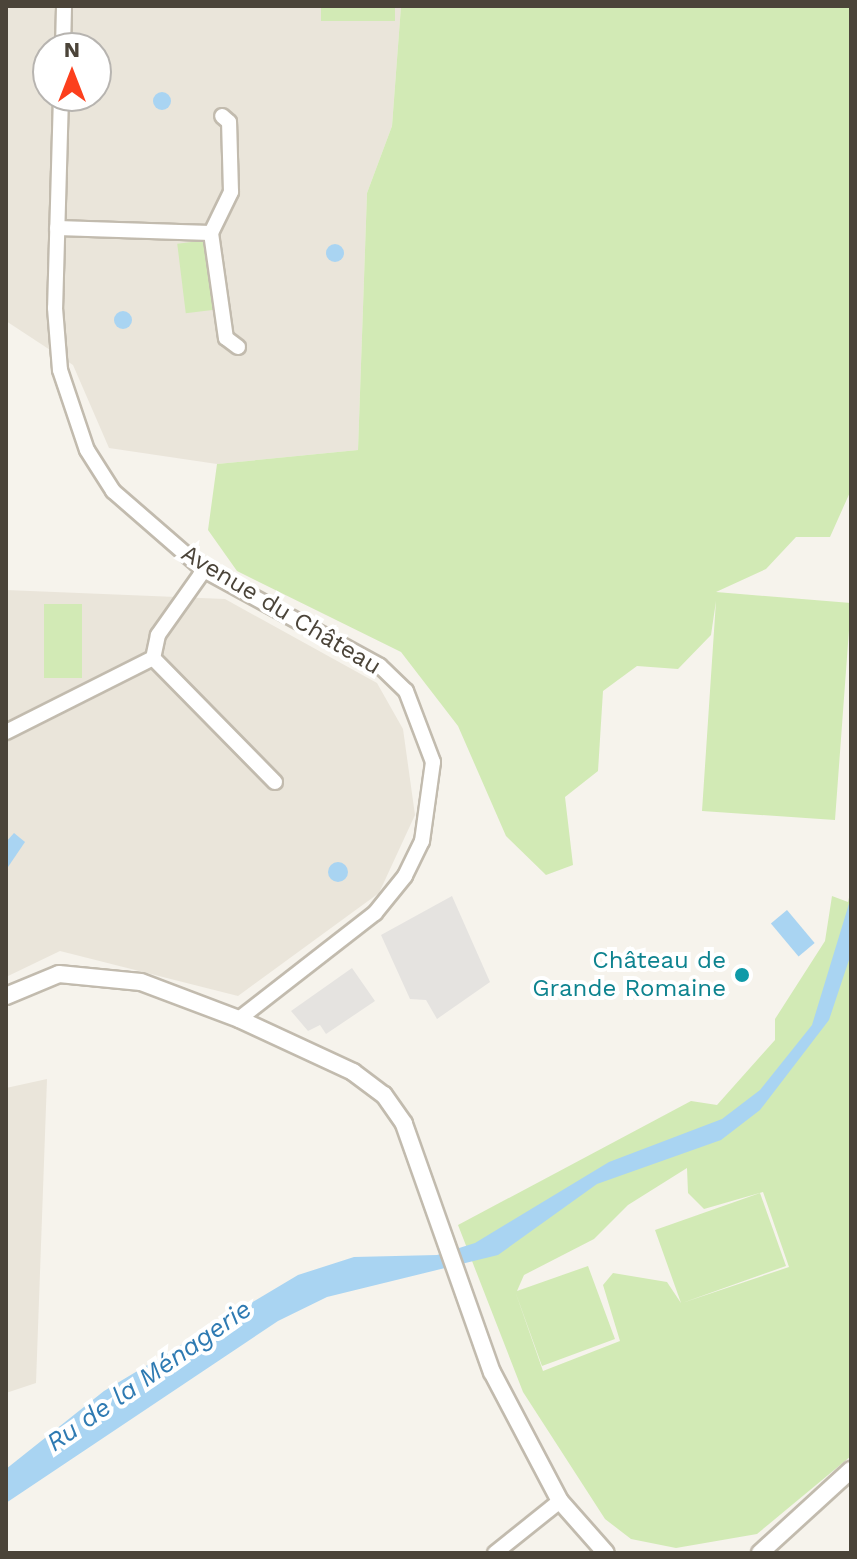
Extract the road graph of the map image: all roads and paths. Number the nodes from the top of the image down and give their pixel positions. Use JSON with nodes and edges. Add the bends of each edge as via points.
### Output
{"nodes":[{"id":1,"x":63,"y":9,"type":"edge"},
{"id":2,"x":63,"y":32,"type":"edge"},
{"id":3,"x":61,"y":112,"type":"edge"},
{"id":4,"x":222,"y":116,"type":"dead end"},
{"id":5,"x":57,"y":228,"type":"junction"},
{"id":6,"x":211,"y":233,"type":"junction"},
{"id":7,"x":238,"y":347,"type":"dead end"},
{"id":8,"x":204,"y":570,"type":"junction"},
{"id":9,"x":153,"y":658,"type":"junction"},
{"id":10,"x":6,"y":732,"type":"edge"},
{"id":11,"x":275,"y":782,"type":"dead end"},
{"id":12,"x":6,"y":996,"type":"edge"},
{"id":13,"x":239,"y":1019,"type":"junction"},
{"id":14,"x":851,"y":1470,"type":"edge"},
{"id":15,"x":560,"y":1501,"type":"junction"},
{"id":16,"x":495,"y":1553,"type":"edge"},
{"id":17,"x":606,"y":1553,"type":"edge"},
{"id":18,"x":760,"y":1553,"type":"edge"}],
"edges":[{"from":1,"to":2,"type":"street"},
{"from":3,"to":5,"type":"street","name":"Avenue du Château"},
{"from":4,"to":6,"type":"street","via":[[229,122],[231,192]]},
{"from":5,"to":6,"type":"street"},
{"from":5,"to":8,"type":"street","name":"Avenue du Château","via":[[55,308],[71,416],[113,491]]},
{"from":6,"to":7,"type":"street","via":[[226,338]]},
{"from":8,"to":9,"type":"street","via":[[158,635]]},
{"from":8,"to":13,"type":"street","name":"Avenue du Château","via":[[380,666],[406,691],[433,762],[422,841],[405,876],[375,913]]},
{"from":9,"to":10,"type":"street"},
{"from":9,"to":11,"type":"street"},
{"from":12,"to":13,"type":"street","via":[[59,974],[98,975],[172,992]]},
{"from":13,"to":15,"type":"street","via":[[353,1072],[384,1095],[404,1124],[492,1372]]},
{"from":14,"to":18,"type":"street"},
{"from":15,"to":16,"type":"street"},
{"from":15,"to":17,"type":"street"}]}
